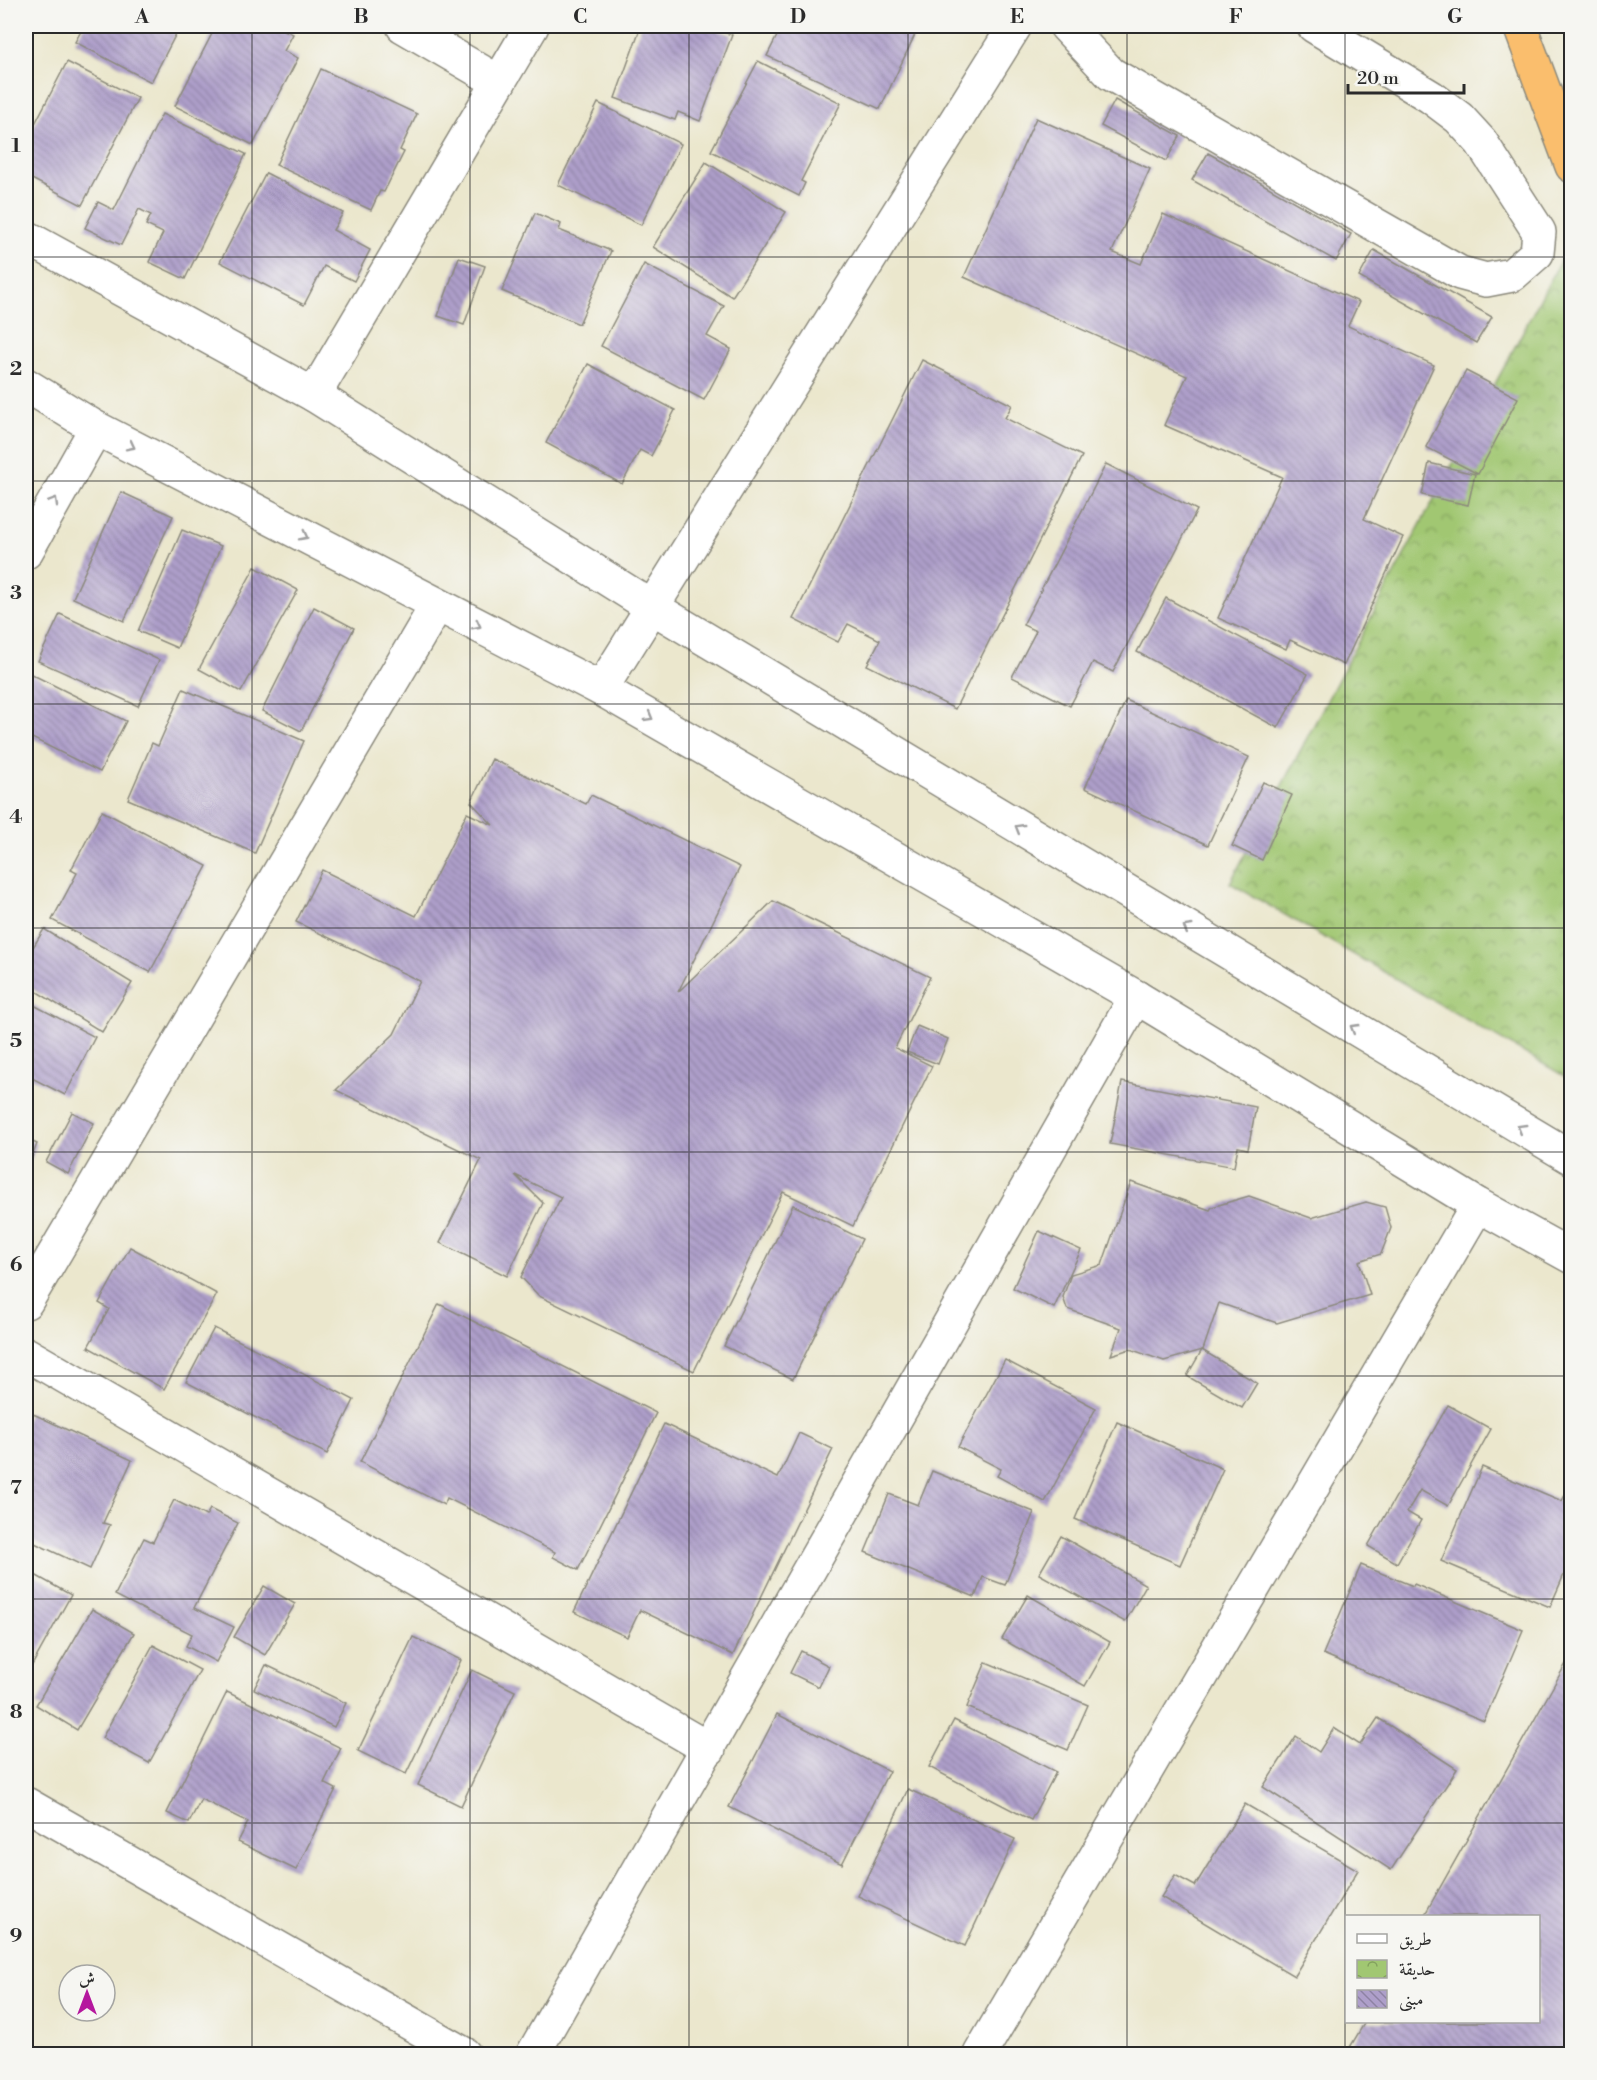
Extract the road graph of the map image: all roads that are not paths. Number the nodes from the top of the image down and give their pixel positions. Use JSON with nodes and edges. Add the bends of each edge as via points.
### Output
{"nodes":[{"id":1,"x":403,"y":26,"type":"edge"},
{"id":2,"x":532,"y":26,"type":"edge"},
{"id":3,"x":1015,"y":26,"type":"edge"},
{"id":4,"x":1066,"y":26,"type":"edge"},
{"id":5,"x":1314,"y":26,"type":"edge"},
{"id":6,"x":1520,"y":26,"type":"edge"},
{"id":7,"x":499,"y":82,"type":"junction"},
{"id":8,"x":1572,"y":166,"type":"edge"},
{"id":9,"x":26,"y":237,"type":"edge"},
{"id":10,"x":26,"y":385,"type":"edge"},
{"id":11,"x":314,"y":395,"type":"junction"},
{"id":12,"x":96,"y":428,"type":"junction"},
{"id":13,"x":26,"y":552,"type":"edge"},
{"id":14,"x":437,"y":605,"type":"junction"},
{"id":15,"x":652,"y":608,"type":"junction"},
{"id":16,"x":601,"y":689,"type":"junction"},
{"id":17,"x":1136,"y":998,"type":"junction"},
{"id":18,"x":1572,"y":1158,"type":"edge"},
{"id":19,"x":1478,"y":1205,"type":"junction"},
{"id":20,"x":1572,"y":1257,"type":"edge"},
{"id":21,"x":26,"y":1302,"type":"edge"},
{"id":22,"x":26,"y":1354,"type":"edge"},
{"id":23,"x":709,"y":1749,"type":"junction"},
{"id":24,"x":26,"y":1804,"type":"edge"},
{"id":25,"x":464,"y":2055,"type":"edge"},
{"id":26,"x":533,"y":2055,"type":"edge"},
{"id":27,"x":980,"y":2055,"type":"edge"}],
"edges":[{"from":1,"to":7,"type":"street"},
{"from":2,"to":7,"type":"street"},
{"from":3,"to":15,"type":"street"},
{"from":4,"to":5,"type":"street","via":[[1111,74],[1460,273],[1486,280],[1512,275],[1537,254],[1539,232],[1480,142],[1459,118]]},
{"from":6,"to":8,"type":"highway"},
{"from":7,"to":11,"type":"street"},
{"from":9,"to":11,"type":"street"},
{"from":10,"to":12,"type":"street"},
{"from":11,"to":15,"type":"street"},
{"from":13,"to":12,"type":"street","one_way":true},
{"from":12,"to":14,"type":"street","one_way":true},
{"from":14,"to":16,"type":"street","one_way":true},
{"from":14,"to":21,"type":"street"},
{"from":15,"to":16,"type":"street"},
{"from":18,"to":15,"type":"street","one_way":true},
{"from":16,"to":17,"type":"street","one_way":true},
{"from":17,"to":19,"type":"street"},
{"from":17,"to":23,"type":"street"},
{"from":19,"to":20,"type":"street"},
{"from":19,"to":27,"type":"street"},
{"from":22,"to":23,"type":"street"},
{"from":23,"to":26,"type":"street"},
{"from":24,"to":25,"type":"street"}]}
